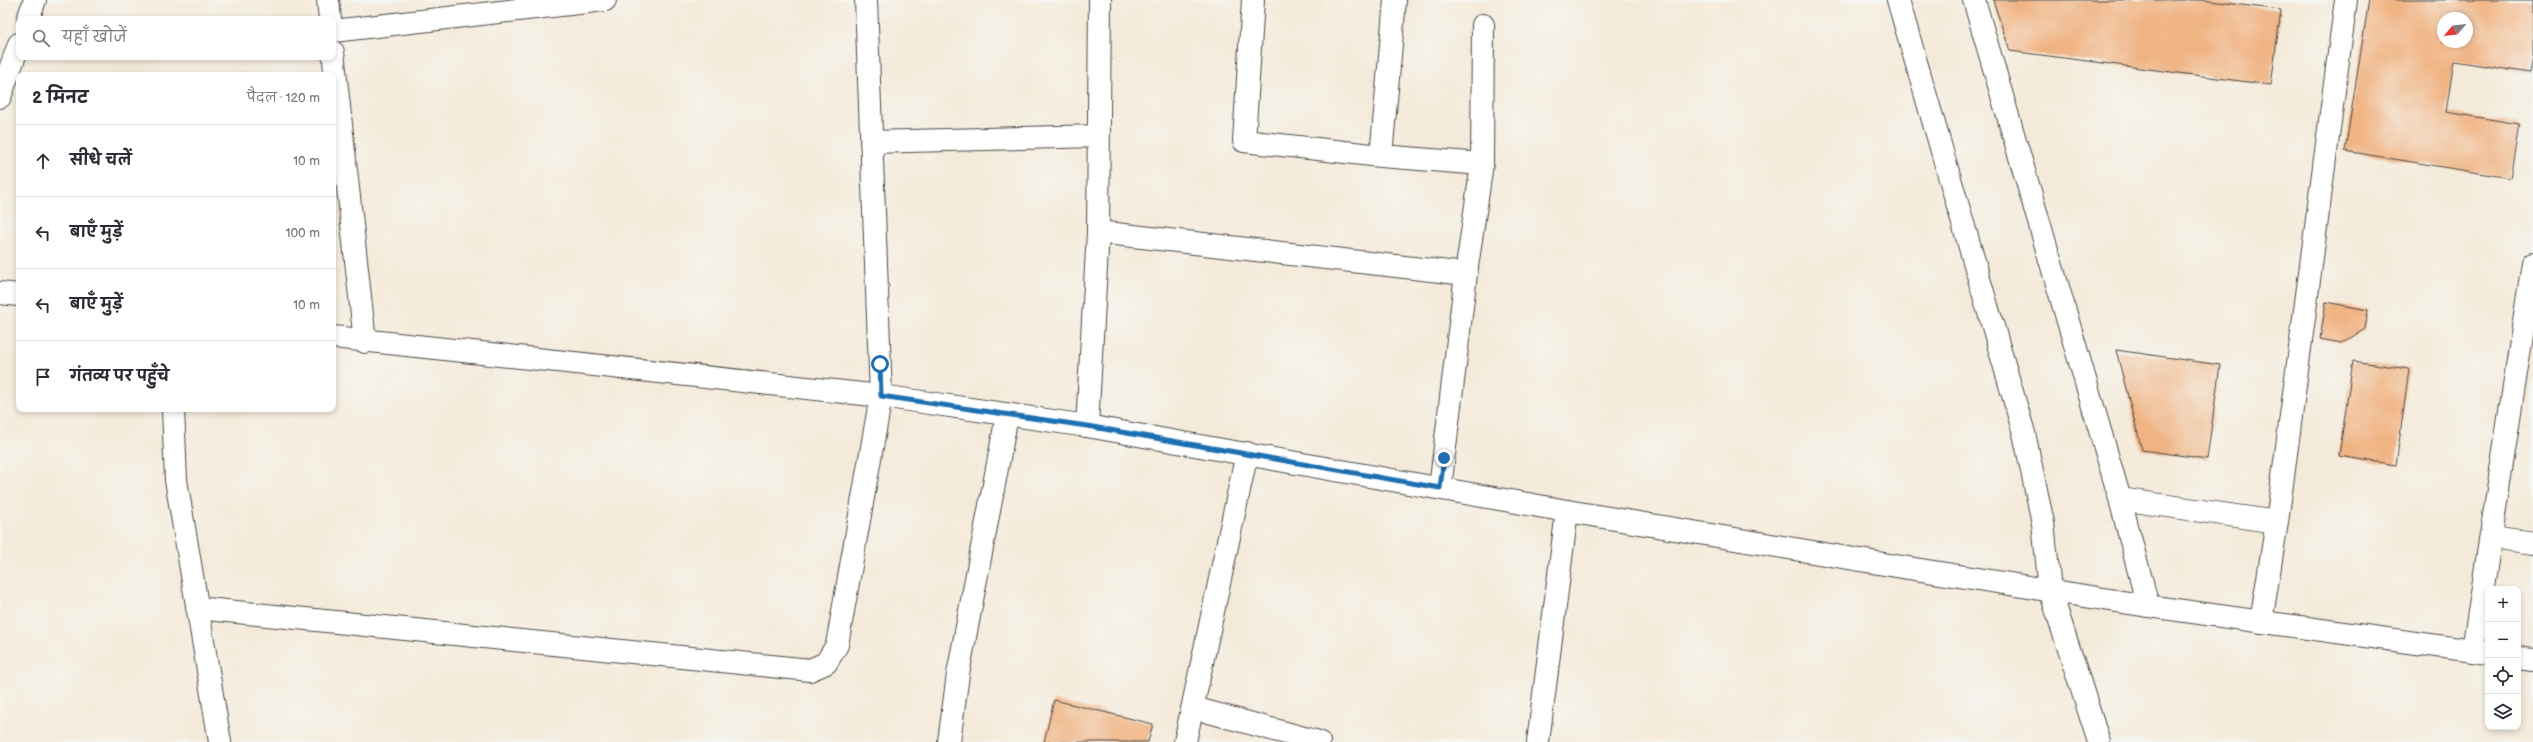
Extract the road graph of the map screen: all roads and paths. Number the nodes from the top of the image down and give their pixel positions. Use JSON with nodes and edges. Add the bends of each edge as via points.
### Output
{"nodes":[{"id":1,"x":35,"y":0,"type":"edge"},
{"id":2,"x":328,"y":0,"type":"edge"},
{"id":3,"x":605,"y":0,"type":"edge"},
{"id":4,"x":866,"y":0,"type":"edge"},
{"id":5,"x":1100,"y":0,"type":"edge"},
{"id":6,"x":1252,"y":0,"type":"edge"},
{"id":7,"x":1395,"y":0,"type":"edge"},
{"id":8,"x":1898,"y":0,"type":"edge"},
{"id":9,"x":1974,"y":0,"type":"edge"},
{"id":10,"x":2346,"y":0,"type":"edge"},
{"id":11,"x":29,"y":16,"type":"edge"},
{"id":12,"x":330,"y":16,"type":"edge"},
{"id":13,"x":1483,"y":25,"type":"dead end"},
{"id":14,"x":336,"y":31,"type":"edge"},
{"id":15,"x":16,"y":52,"type":"edge"},
{"id":16,"x":334,"y":60,"type":"edge"},
{"id":17,"x":335,"y":72,"type":"edge"},
{"id":18,"x":336,"y":78,"type":"edge"},
{"id":19,"x":0,"y":97,"type":"edge"},
{"id":20,"x":1098,"y":136,"type":"junction"},
{"id":21,"x":871,"y":142,"type":"junction"},
{"id":22,"x":1381,"y":156,"type":"junction"},
{"id":23,"x":1482,"y":164,"type":"junction"},
{"id":24,"x":1098,"y":232,"type":"junction"},
{"id":25,"x":2533,"y":263,"type":"edge"},
{"id":26,"x":1466,"y":274,"type":"junction"},
{"id":27,"x":0,"y":293,"type":"edge"},
{"id":28,"x":16,"y":295,"type":"edge"},
{"id":29,"x":336,"y":337,"type":"edge"},
{"id":30,"x":366,"y":342,"type":"junction"},
{"id":31,"x":881,"y":396,"type":"junction"},
{"id":32,"x":173,"y":412,"type":"edge"},
{"id":33,"x":1007,"y":416,"type":"junction"},
{"id":34,"x":1087,"y":426,"type":"junction"},
{"id":35,"x":1247,"y":452,"type":"junction"},
{"id":36,"x":1440,"y":488,"type":"junction"},
{"id":37,"x":2120,"y":499,"type":"junction"},
{"id":38,"x":1567,"y":511,"type":"junction"},
{"id":39,"x":2277,"y":522,"type":"junction"},
{"id":40,"x":2492,"y":537,"type":"junction"},
{"id":41,"x":2533,"y":544,"type":"edge"},
{"id":42,"x":2050,"y":590,"type":"junction"},
{"id":43,"x":2148,"y":606,"type":"junction"},
{"id":44,"x":197,"y":608,"type":"junction"},
{"id":45,"x":2261,"y":622,"type":"junction"},
{"id":46,"x":2481,"y":652,"type":"edge"},
{"id":47,"x":2521,"y":658,"type":"edge"},
{"id":48,"x":2533,"y":660,"type":"edge"},
{"id":49,"x":1194,"y":708,"type":"junction"},
{"id":50,"x":220,"y":742,"type":"edge"},
{"id":51,"x":949,"y":742,"type":"edge"},
{"id":52,"x":1185,"y":742,"type":"edge"},
{"id":53,"x":1318,"y":742,"type":"edge"},
{"id":54,"x":1538,"y":742,"type":"edge"},
{"id":55,"x":2099,"y":742,"type":"edge"}],
"edges":[{"from":1,"to":11,"type":"street"},
{"from":2,"to":12,"type":"street"},
{"from":3,"to":14,"type":"street"},
{"from":4,"to":21,"type":"street"},
{"from":5,"to":20,"type":"street"},
{"from":6,"to":22,"type":"street","via":[[1244,141]]},
{"from":7,"to":22,"type":"street"},
{"from":8,"to":42,"type":"street","via":[[2024,433],[2043,523]]},
{"from":9,"to":37,"type":"street"},
{"from":10,"to":39,"type":"street"},
{"from":13,"to":23,"type":"street"},
{"from":15,"to":19,"type":"street"},
{"from":16,"to":17,"type":"street"},
{"from":18,"to":30,"type":"street"},
{"from":20,"to":21,"type":"street"},
{"from":20,"to":24,"type":"street"},
{"from":21,"to":31,"type":"street"},
{"from":22,"to":23,"type":"street"},
{"from":23,"to":26,"type":"street"},
{"from":24,"to":26,"type":"street"},
{"from":24,"to":34,"type":"street"},
{"from":25,"to":40,"type":"street"},
{"from":26,"to":36,"type":"street"},
{"from":27,"to":28,"type":"street"},
{"from":29,"to":30,"type":"street"},
{"from":30,"to":31,"type":"street"},
{"from":31,"to":33,"type":"street"},
{"from":31,"to":44,"type":"street","via":[[837,645],[826,663],[810,670]]},
{"from":32,"to":44,"type":"street","via":[[176,480]]},
{"from":33,"to":34,"type":"street"},
{"from":33,"to":51,"type":"street","via":[[958,674]]},
{"from":34,"to":35,"type":"street"},
{"from":35,"to":36,"type":"street"},
{"from":35,"to":49,"type":"street"},
{"from":36,"to":38,"type":"street"},
{"from":37,"to":39,"type":"street"},
{"from":37,"to":43,"type":"street"},
{"from":38,"to":42,"type":"street"},
{"from":38,"to":54,"type":"street"},
{"from":39,"to":45,"type":"street"},
{"from":40,"to":41,"type":"street"},
{"from":40,"to":46,"type":"street"},
{"from":42,"to":43,"type":"street"},
{"from":42,"to":55,"type":"street"},
{"from":43,"to":45,"type":"street"},
{"from":44,"to":50,"type":"street"},
{"from":45,"to":46,"type":"street"},
{"from":47,"to":48,"type":"street"},
{"from":49,"to":52,"type":"street"},
{"from":49,"to":53,"type":"street"}]}
